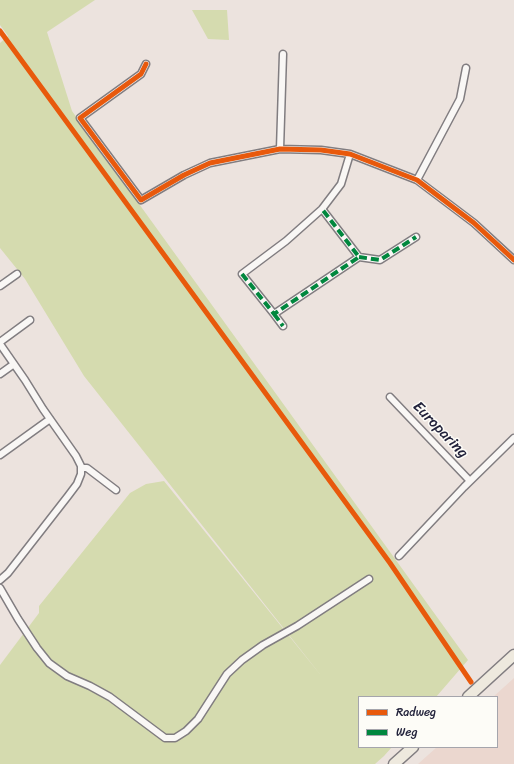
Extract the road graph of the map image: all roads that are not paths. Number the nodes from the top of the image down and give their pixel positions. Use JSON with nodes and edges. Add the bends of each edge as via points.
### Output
{"nodes":[{"id":1,"x":284,"y":54,"type":"dead end"},
{"id":2,"x":146,"y":64,"type":"dead end"},
{"id":3,"x":466,"y":68,"type":"dead end"},
{"id":4,"x":280,"y":149,"type":"junction"},
{"id":5,"x":350,"y":154,"type":"junction"},
{"id":6,"x":417,"y":180,"type":"junction"},
{"id":7,"x":322,"y":208,"type":"junction"},
{"id":8,"x":416,"y":237,"type":"dead end"},
{"id":9,"x":359,"y":258,"type":"junction"},
{"id":10,"x":514,"y":260,"type":"edge"},
{"id":11,"x":17,"y":274,"type":"dead end"},
{"id":12,"x":0,"y":286,"type":"edge"},
{"id":13,"x":274,"y":314,"type":"junction"},
{"id":14,"x":30,"y":320,"type":"dead end"},
{"id":15,"x":283,"y":326,"type":"dead end"},
{"id":16,"x":0,"y":343,"type":"edge"},
{"id":17,"x":14,"y":364,"type":"junction"},
{"id":18,"x":0,"y":374,"type":"edge"},
{"id":19,"x":390,"y":397,"type":"dead end"},
{"id":20,"x":50,"y":419,"type":"junction"},
{"id":21,"x":514,"y":438,"type":"edge"},
{"id":22,"x":0,"y":455,"type":"edge"},
{"id":23,"x":81,"y":468,"type":"junction"},
{"id":24,"x":470,"y":481,"type":"junction"},
{"id":25,"x":116,"y":490,"type":"dead end"},
{"id":26,"x":399,"y":556,"type":"dead end"},
{"id":27,"x":369,"y":579,"type":"dead end"},
{"id":28,"x":0,"y":580,"type":"edge"},
{"id":29,"x":0,"y":588,"type":"edge"},
{"id":30,"x":514,"y":655,"type":"edge"},
{"id":31,"x":469,"y":696,"type":"edge"},
{"id":32,"x":412,"y":748,"type":"edge"},
{"id":33,"x":394,"y":764,"type":"edge"}],
"edges":[{"from":1,"to":4,"type":"street"},
{"from":2,"to":4,"type":"street","via":[[141,74],[80,118],[141,200],[210,163]]},
{"from":3,"to":6,"type":"street","via":[[460,99]]},
{"from":4,"to":5,"type":"street"},
{"from":5,"to":6,"type":"street"},
{"from":5,"to":7,"type":"street","via":[[341,184]]},
{"from":6,"to":10,"type":"street","via":[[474,223]]},
{"from":7,"to":9,"type":"street"},
{"from":7,"to":13,"type":"street","via":[[286,241],[242,274]]},
{"from":8,"to":9,"type":"street","via":[[380,260]]},
{"from":9,"to":13,"type":"street"},
{"from":11,"to":12,"type":"street"},
{"from":13,"to":15,"type":"street"},
{"from":14,"to":16,"type":"street"},
{"from":16,"to":17,"type":"street"},
{"from":17,"to":18,"type":"street"},
{"from":17,"to":20,"type":"street"},
{"from":19,"to":24,"type":"street","name":"Europaring"},
{"from":20,"to":22,"type":"street"},
{"from":20,"to":23,"type":"street","via":[[76,456]]},
{"from":21,"to":24,"type":"street","name":"Europaring"},
{"from":23,"to":25,"type":"street","via":[[87,468]]},
{"from":23,"to":28,"type":"street","via":[[78,484]]},
{"from":24,"to":26,"type":"street","name":"Europaring"},
{"from":27,"to":29,"type":"street","via":[[297,626],[263,644],[242,660],[227,674],[198,719],[175,738],[166,738],[110,697],[68,676],[49,663]]},
{"from":30,"to":31,"type":"main road"},
{"from":32,"to":33,"type":"main road"}]}
